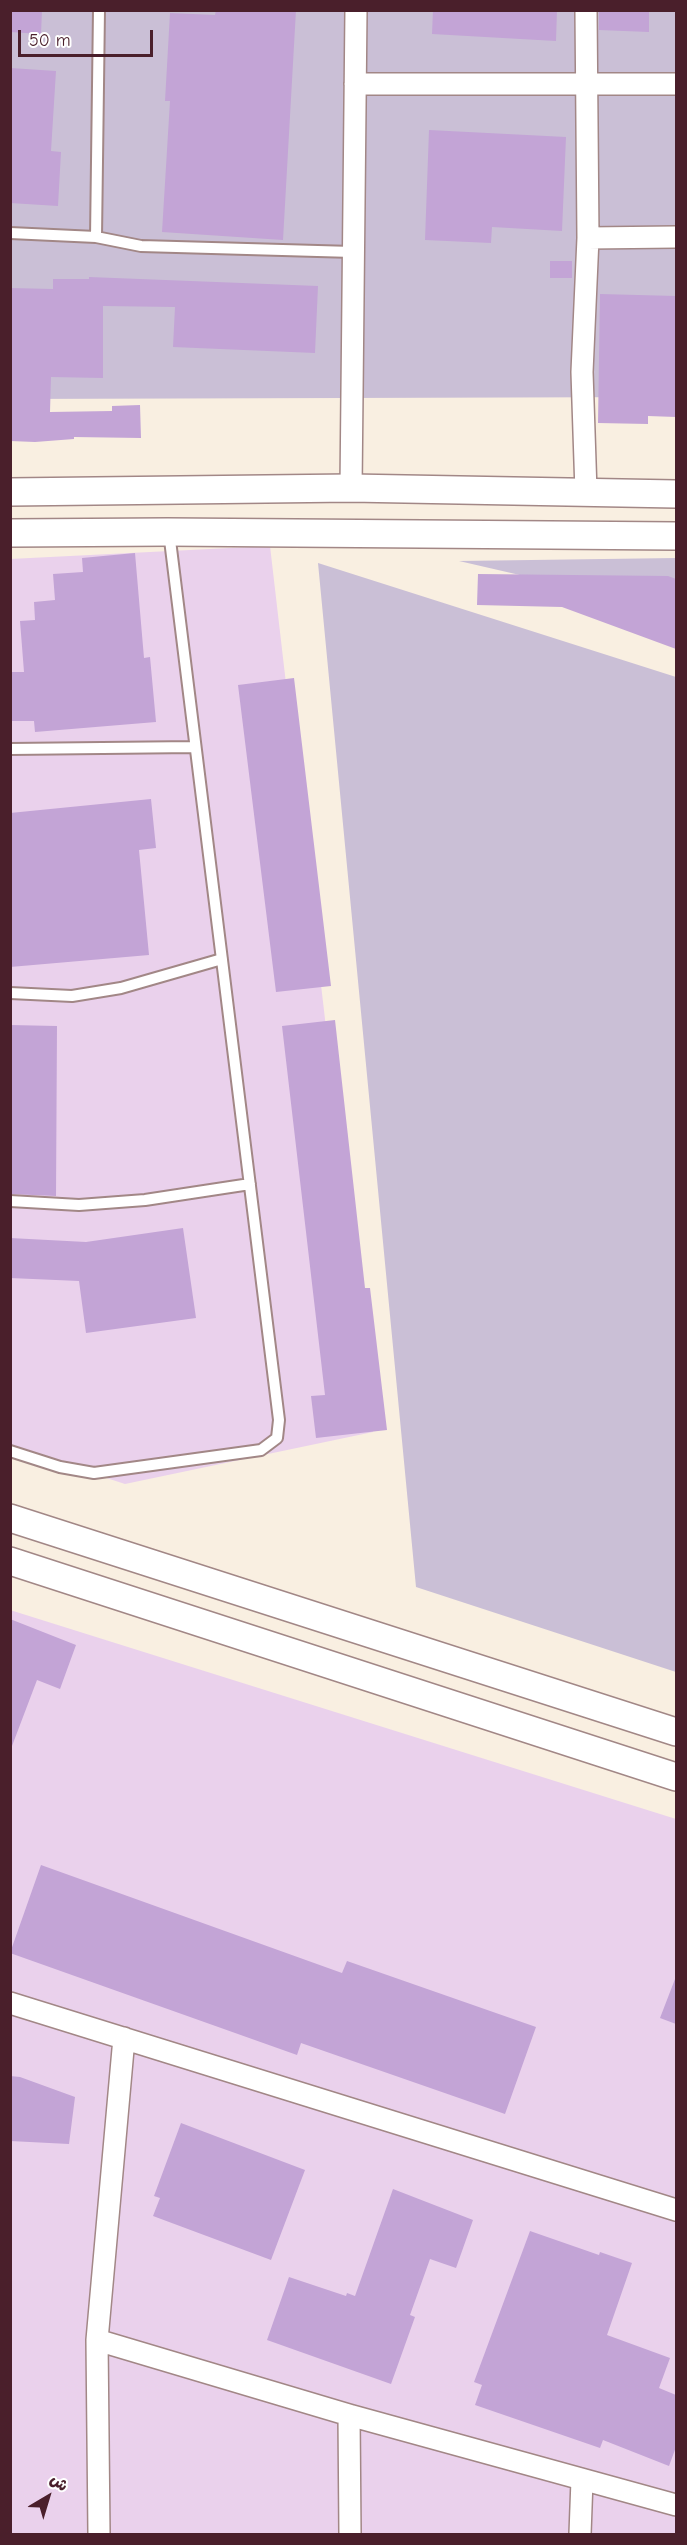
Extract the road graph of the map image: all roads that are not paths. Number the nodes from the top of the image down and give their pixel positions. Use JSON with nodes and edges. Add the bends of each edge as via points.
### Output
{"nodes":[{"id":1,"x":99,"y":10,"type":"edge"},
{"id":2,"x":356,"y":10,"type":"edge"},
{"id":3,"x":586,"y":10,"type":"edge"},
{"id":4,"x":355,"y":84,"type":"junction"},
{"id":5,"x":587,"y":84,"type":"junction"},
{"id":6,"x":676,"y":84,"type":"edge"},
{"id":7,"x":10,"y":233,"type":"edge"},
{"id":8,"x":96,"y":237,"type":"junction"},
{"id":9,"x":676,"y":237,"type":"edge"},
{"id":10,"x":588,"y":238,"type":"junction"},
{"id":11,"x":353,"y":252,"type":"junction"},
{"id":12,"x":351,"y":488,"type":"junction"},
{"id":13,"x":10,"y":492,"type":"edge"},
{"id":14,"x":586,"y":492,"type":"junction"},
{"id":15,"x":676,"y":494,"type":"edge"},
{"id":16,"x":168,"y":532,"type":"junction"},
{"id":17,"x":10,"y":533,"type":"edge"},
{"id":18,"x":676,"y":536,"type":"edge"},
{"id":19,"x":195,"y":747,"type":"junction"},
{"id":20,"x":10,"y":749,"type":"edge"},
{"id":21,"x":222,"y":959,"type":"junction"},
{"id":22,"x":10,"y":993,"type":"edge"},
{"id":23,"x":250,"y":1184,"type":"junction"},
{"id":24,"x":10,"y":1201,"type":"edge"},
{"id":25,"x":10,"y":1451,"type":"edge"},
{"id":26,"x":10,"y":1518,"type":"edge"},
{"id":27,"x":10,"y":1561,"type":"edge"},
{"id":28,"x":676,"y":1732,"type":"edge"},
{"id":29,"x":676,"y":1777,"type":"edge"},
{"id":30,"x":10,"y":2003,"type":"edge"},
{"id":31,"x":124,"y":2038,"type":"junction"},
{"id":32,"x":676,"y":2210,"type":"edge"},
{"id":33,"x":97,"y":2340,"type":"junction"},
{"id":34,"x":350,"y":2415,"type":"junction"},
{"id":35,"x":582,"y":2481,"type":"junction"},
{"id":36,"x":676,"y":2505,"type":"edge"},
{"id":37,"x":99,"y":2535,"type":"edge"},
{"id":38,"x":350,"y":2535,"type":"edge"},
{"id":39,"x":580,"y":2535,"type":"edge"}],
"edges":[{"from":1,"to":8,"type":"lane"},
{"from":2,"to":4,"type":"street"},
{"from":3,"to":5,"type":"street"},
{"from":4,"to":5,"type":"street"},
{"from":4,"to":11,"type":"street"},
{"from":5,"to":6,"type":"street"},
{"from":5,"to":10,"type":"street"},
{"from":7,"to":8,"type":"lane"},
{"from":8,"to":11,"type":"lane","via":[[141,246]]},
{"from":9,"to":10,"type":"street"},
{"from":10,"to":14,"type":"street","via":[[582,372]]},
{"from":11,"to":12,"type":"street"},
{"from":12,"to":13,"type":"street"},
{"from":12,"to":14,"type":"street"},
{"from":14,"to":15,"type":"street"},
{"from":16,"to":17,"type":"street"},
{"from":16,"to":18,"type":"street"},
{"from":16,"to":19,"type":"lane"},
{"from":19,"to":20,"type":"lane"},
{"from":19,"to":21,"type":"lane"},
{"from":21,"to":22,"type":"lane","via":[[121,988],[72,996]]},
{"from":21,"to":23,"type":"lane"},
{"from":23,"to":24,"type":"lane","via":[[90,1204]]},
{"from":23,"to":25,"type":"lane","via":[[279,1420],[277,1437],[261,1450],[94,1473]]},
{"from":26,"to":28,"type":"street"},
{"from":27,"to":29,"type":"street"},
{"from":30,"to":31,"type":"street"},
{"from":31,"to":32,"type":"street"},
{"from":31,"to":33,"type":"street"},
{"from":33,"to":34,"type":"street"},
{"from":33,"to":37,"type":"street"},
{"from":34,"to":35,"type":"street"},
{"from":34,"to":38,"type":"street"},
{"from":35,"to":36,"type":"street"},
{"from":35,"to":39,"type":"street"}]}
